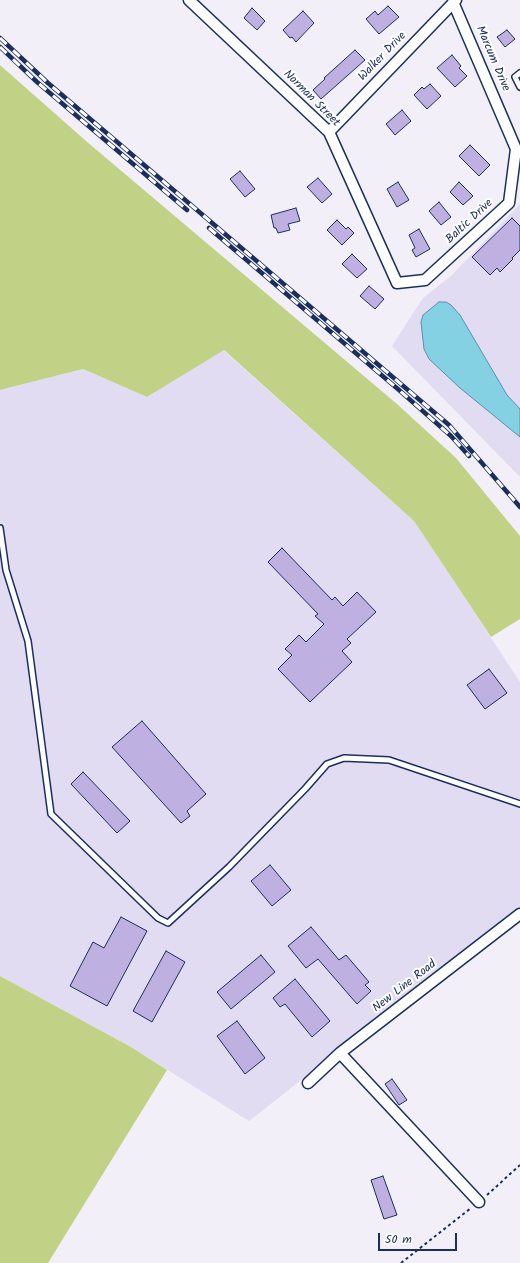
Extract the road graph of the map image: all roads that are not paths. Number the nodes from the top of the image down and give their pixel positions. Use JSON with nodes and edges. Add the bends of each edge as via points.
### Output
{"nodes":[{"id":1,"x":189,"y":0,"type":"edge"},
{"id":2,"x":454,"y":1,"type":"edge"},
{"id":3,"x":520,"y":73,"type":"edge"},
{"id":4,"x":520,"y":87,"type":"edge"},
{"id":5,"x":329,"y":132,"type":"junction"},
{"id":6,"x":516,"y":149,"type":"joint"},
{"id":7,"x":425,"y":280,"type":"joint"},
{"id":8,"x":0,"y":528,"type":"edge"},
{"id":9,"x":520,"y":804,"type":"edge"},
{"id":10,"x":520,"y":914,"type":"edge"},
{"id":11,"x":340,"y":1053,"type":"junction"},
{"id":12,"x":308,"y":1083,"type":"dead end"},
{"id":13,"x":479,"y":1202,"type":"road end"}],
"edges":[{"from":1,"to":5,"type":"street","name":"Norman Street"},
{"from":2,"to":5,"type":"street","name":"Walker Drive"},
{"from":2,"to":6,"type":"street","name":"Marcum Drive"},
{"from":3,"to":4,"type":"lane","via":[[515,77]]},
{"from":5,"to":7,"type":"street","name":"Norman Street","via":[[397,283]]},
{"from":6,"to":7,"type":"street","name":"Baltic Drive","via":[[509,203]]},
{"from":8,"to":9,"type":"lane","via":[[6,570],[28,641],[51,814],[158,918],[168,923],[229,867],[327,764],[344,758],[389,760]]},
{"from":10,"to":11,"type":"street","name":"New Line Road"},
{"from":11,"to":12,"type":"street","name":"New Line Road"},
{"from":11,"to":13,"type":"street"}]}
